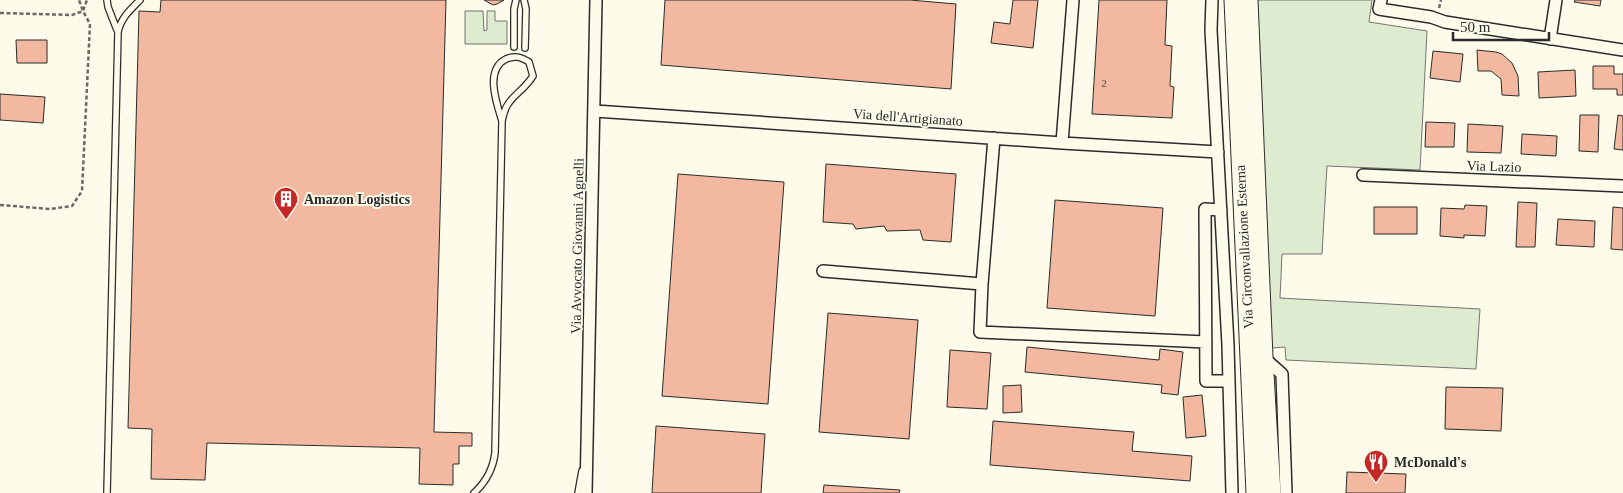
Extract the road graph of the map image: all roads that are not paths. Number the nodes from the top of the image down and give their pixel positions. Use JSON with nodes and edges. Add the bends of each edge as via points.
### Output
{"nodes":[{"id":1,"x":107,"y":0,"type":"edge"},
{"id":2,"x":140,"y":0,"type":"edge"},
{"id":3,"x":516,"y":0,"type":"edge"},
{"id":4,"x":524,"y":0,"type":"edge"},
{"id":5,"x":596,"y":0,"type":"edge"},
{"id":6,"x":1073,"y":0,"type":"edge"},
{"id":7,"x":1212,"y":0,"type":"edge"},
{"id":8,"x":1234,"y":0,"type":"edge"},
{"id":9,"x":1248,"y":0,"type":"edge"},
{"id":10,"x":1380,"y":0,"type":"edge"},
{"id":11,"x":1556,"y":0,"type":"edge"},
{"id":12,"x":118,"y":32,"type":"junction"},
{"id":13,"x":1550,"y":39,"type":"junction"},
{"id":14,"x":514,"y":47,"type":"dead end"},
{"id":15,"x":524,"y":48,"type":"dead end"},
{"id":16,"x":1623,"y":50,"type":"edge"},
{"id":17,"x":595,"y":111,"type":"junction"},
{"id":18,"x":502,"y":121,"type":"junction"},
{"id":19,"x":994,"y":138,"type":"junction"},
{"id":20,"x":1062,"y":143,"type":"junction"},
{"id":21,"x":1218,"y":152,"type":"junction"},
{"id":22,"x":1363,"y":176,"type":"dead end"},
{"id":23,"x":1623,"y":186,"type":"edge"},
{"id":24,"x":1221,"y":210,"type":"junction"},
{"id":25,"x":823,"y":271,"type":"dead end"},
{"id":26,"x":982,"y":284,"type":"junction"},
{"id":27,"x":1206,"y":342,"type":"junction"},
{"id":28,"x":1263,"y":357,"type":"junction"},
{"id":29,"x":1229,"y":381,"type":"junction"},
{"id":30,"x":588,"y":437,"type":"junction"},
{"id":31,"x":107,"y":493,"type":"edge"},
{"id":32,"x":474,"y":493,"type":"edge"},
{"id":33,"x":578,"y":493,"type":"edge"},
{"id":34,"x":586,"y":493,"type":"edge"},
{"id":35,"x":1232,"y":493,"type":"edge"},
{"id":36,"x":1256,"y":493,"type":"edge"},
{"id":37,"x":1271,"y":493,"type":"edge"},
{"id":38,"x":1286,"y":493,"type":"edge"}],
"edges":[{"from":1,"to":12,"type":"lane"},
{"from":2,"to":12,"type":"lane","via":[[120,22]]},
{"from":3,"to":14,"type":"lane"},
{"from":4,"to":15,"type":"lane"},
{"from":5,"to":17,"type":"street","name":"Via Avvocato Giovanni Agnelli"},
{"from":6,"to":20,"type":"street"},
{"from":7,"to":21,"type":"street","name":"Via Circonvallazione Esterna"},
{"from":8,"to":36,"type":"main road","name":"Via Circonvallazione Esterna"},
{"from":9,"to":28,"type":"main road","name":"Via Circonvallazione Esterna"},
{"from":10,"to":13,"type":"street","via":[[1379,9]]},
{"from":11,"to":13,"type":"street"},
{"from":12,"to":31,"type":"lane"},
{"from":13,"to":16,"type":"street"},
{"from":17,"to":19,"type":"street","name":"Via dell'Artigianato"},
{"from":17,"to":30,"type":"street","name":"Via Avvocato Giovanni Agnelli"},
{"from":18,"to":18,"type":"lane","via":[[509,100],[533,76],[529,62],[522,58],[507,59],[496,71],[496,100]]},
{"from":18,"to":32,"type":"lane","via":[[495,453],[490,472]]},
{"from":19,"to":20,"type":"street","name":"Via dell'Artigianato"},
{"from":19,"to":26,"type":"street"},
{"from":20,"to":21,"type":"street","name":"Via dell'Artigianato"},
{"from":21,"to":24,"type":"street","name":"Via Circonvallazione Esterna"},
{"from":22,"to":23,"type":"street","name":"Via Lazio"},
{"from":24,"to":27,"type":"street","name":"Via Circonvallazione Esterna","via":[[1205,209]]},
{"from":24,"to":29,"type":"street","name":"Via Circonvallazione Esterna"},
{"from":25,"to":26,"type":"street"},
{"from":26,"to":27,"type":"street","via":[[980,332]]},
{"from":27,"to":29,"type":"street","name":"Via Circonvallazione Esterna","via":[[1206,381]]},
{"from":28,"to":37,"type":"main road","name":"Via Circonvallazione Esterna"},
{"from":28,"to":38,"type":"street","via":[[1282,374]]},
{"from":29,"to":35,"type":"street","name":"Via Circonvallazione Esterna"},
{"from":30,"to":33,"type":"lane"},
{"from":30,"to":34,"type":"street","name":"Via Avvocato Giovanni Agnelli"}]}
